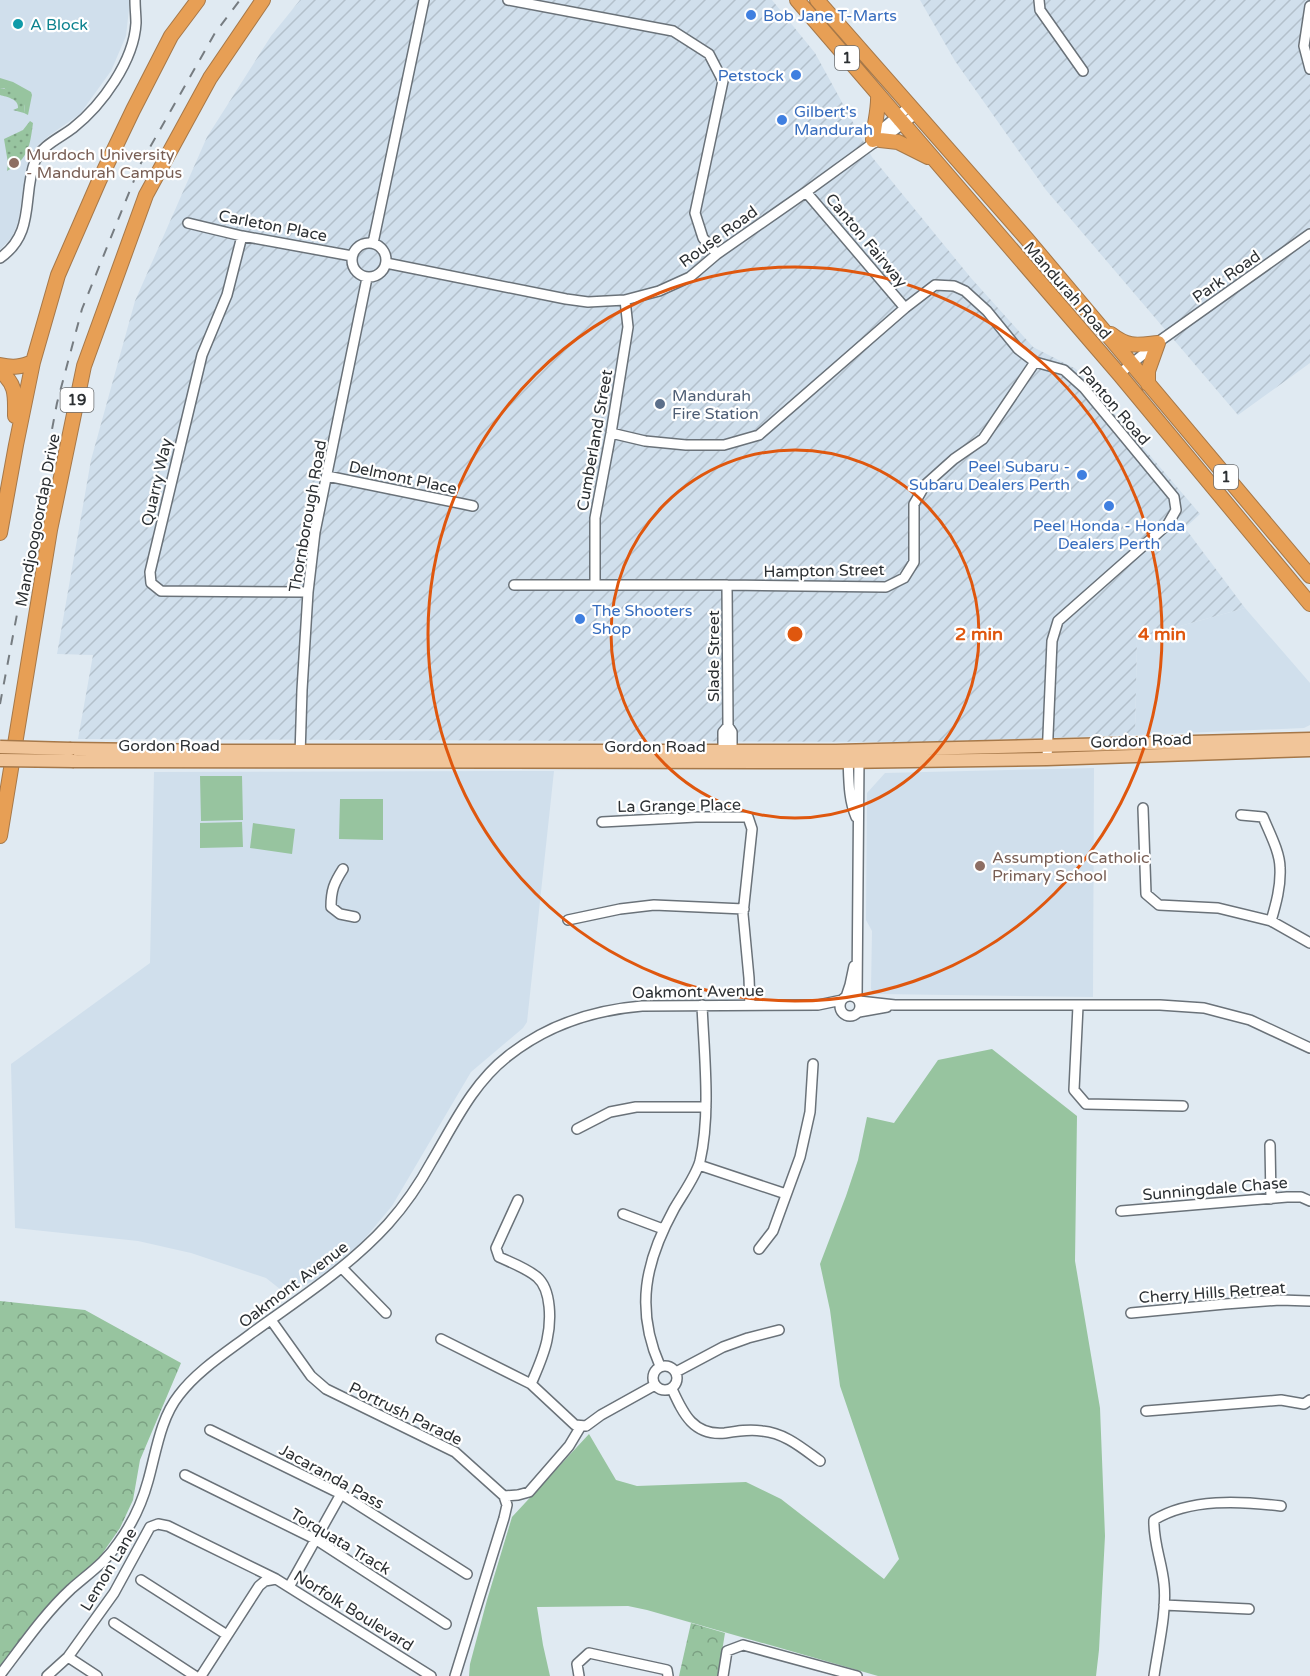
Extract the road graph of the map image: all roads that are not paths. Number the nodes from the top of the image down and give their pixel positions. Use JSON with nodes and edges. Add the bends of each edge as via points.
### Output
{"nodes":[{"id":1,"x":135,"y":0,"type":"edge"},
{"id":2,"x":198,"y":0,"type":"edge"},
{"id":3,"x":263,"y":0,"type":"edge"},
{"id":4,"x":424,"y":0,"type":"edge"},
{"id":5,"x":508,"y":0,"type":"edge"},
{"id":6,"x":797,"y":0,"type":"edge"},
{"id":7,"x":817,"y":0,"type":"edge"},
{"id":8,"x":1040,"y":0,"type":"edge"},
{"id":9,"x":537,"y":3,"type":"edge"},
{"id":10,"x":1310,"y":6,"type":"edge"},
{"id":11,"x":1310,"y":69,"type":"edge"},
{"id":12,"x":1083,"y":71,"type":"dead end"},
{"id":13,"x":878,"y":94,"type":"junction"},
{"id":14,"x":913,"y":110,"type":"junction"},
{"id":15,"x":900,"y":120,"type":"junction"},
{"id":16,"x":875,"y":141,"type":"junction"},
{"id":17,"x":937,"y":163,"type":"junction"},
{"id":18,"x":806,"y":192,"type":"junction"},
{"id":19,"x":188,"y":223,"type":"dead end"},
{"id":20,"x":1310,"y":234,"type":"edge"},
{"id":21,"x":242,"y":236,"type":"junction"},
{"id":22,"x":373,"y":243,"type":"junction"},
{"id":23,"x":717,"y":254,"type":"junction"},
{"id":24,"x":352,"y":256,"type":"junction"},
{"id":25,"x":0,"y":258,"type":"edge"},
{"id":26,"x":387,"y":262,"type":"junction"},
{"id":27,"x":367,"y":278,"type":"junction"},
{"id":28,"x":625,"y":300,"type":"junction"},
{"id":29,"x":905,"y":308,"type":"junction"},
{"id":30,"x":1093,"y":318,"type":"junction"},
{"id":31,"x":1158,"y":343,"type":"junction"},
{"id":32,"x":1129,"y":361,"type":"junction"},
{"id":33,"x":33,"y":362,"type":"junction"},
{"id":34,"x":1035,"y":363,"type":"junction"},
{"id":35,"x":0,"y":365,"type":"edge"},
{"id":36,"x":0,"y":371,"type":"edge"},
{"id":37,"x":1117,"y":371,"type":"junction"},
{"id":38,"x":1148,"y":384,"type":"junction"},
{"id":39,"x":611,"y":433,"type":"junction"},
{"id":40,"x":16,"y":445,"type":"junction"},
{"id":41,"x":327,"y":476,"type":"junction"},
{"id":42,"x":473,"y":507,"type":"dead end"},
{"id":43,"x":0,"y":533,"type":"edge"},
{"id":44,"x":1310,"y":576,"type":"edge"},
{"id":45,"x":514,"y":585,"type":"dead end"},
{"id":46,"x":595,"y":585,"type":"junction"},
{"id":47,"x":727,"y":585,"type":"junction"},
{"id":48,"x":308,"y":592,"type":"junction"},
{"id":49,"x":1310,"y":604,"type":"edge"},
{"id":50,"x":1310,"y":739,"type":"edge"},
{"id":51,"x":0,"y":747,"type":"edge"},
{"id":52,"x":1254,"y":747,"type":"junction"},
{"id":53,"x":1310,"y":750,"type":"edge"},
{"id":54,"x":1046,"y":753,"type":"junction"},
{"id":55,"x":73,"y":755,"type":"junction"},
{"id":56,"x":300,"y":756,"type":"junction"},
{"id":57,"x":727,"y":757,"type":"junction"},
{"id":58,"x":853,"y":757,"type":"junction"},
{"id":59,"x":0,"y":760,"type":"edge"},
{"id":60,"x":1143,"y":808,"type":"dead end"},
{"id":61,"x":1241,"y":816,"type":"dead end"},
{"id":62,"x":602,"y":822,"type":"dead end"},
{"id":63,"x":0,"y":836,"type":"edge"},
{"id":64,"x":344,"y":869,"type":"dead end"},
{"id":65,"x":744,"y":909,"type":"junction"},
{"id":66,"x":355,"y":917,"type":"dead end"},
{"id":67,"x":568,"y":920,"type":"dead end"},
{"id":68,"x":1271,"y":921,"type":"junction"},
{"id":69,"x":1310,"y":943,"type":"edge"},
{"id":70,"x":858,"y":956,"type":"junction"},
{"id":71,"x":844,"y":999,"type":"junction"},
{"id":72,"x":858,"y":1000,"type":"junction"},
{"id":73,"x":702,"y":1005,"type":"junction"},
{"id":74,"x":750,"y":1005,"type":"junction"},
{"id":75,"x":818,"y":1005,"type":"junction"},
{"id":76,"x":895,"y":1005,"type":"junction"},
{"id":77,"x":1078,"y":1006,"type":"junction"},
{"id":78,"x":859,"y":1012,"type":"junction"},
{"id":79,"x":843,"y":1014,"type":"junction"},
{"id":80,"x":1310,"y":1048,"type":"edge"},
{"id":81,"x":813,"y":1064,"type":"dead end"},
{"id":82,"x":1183,"y":1106,"type":"dead end"},
{"id":83,"x":706,"y":1107,"type":"junction"},
{"id":84,"x":577,"y":1129,"type":"dead end"},
{"id":85,"x":1270,"y":1145,"type":"dead end"},
{"id":86,"x":699,"y":1165,"type":"junction"},
{"id":87,"x":786,"y":1194,"type":"junction"},
{"id":88,"x":1271,"y":1199,"type":"junction"},
{"id":89,"x":518,"y":1200,"type":"dead end"},
{"id":90,"x":1310,"y":1201,"type":"edge"},
{"id":91,"x":1121,"y":1211,"type":"dead end"},
{"id":92,"x":623,"y":1214,"type":"dead end"},
{"id":93,"x":663,"y":1229,"type":"junction"},
{"id":94,"x":759,"y":1249,"type":"dead end"},
{"id":95,"x":342,"y":1268,"type":"junction"},
{"id":96,"x":1310,"y":1303,"type":"edge"},
{"id":97,"x":386,"y":1313,"type":"dead end"},
{"id":98,"x":1131,"y":1313,"type":"dead end"},
{"id":99,"x":271,"y":1320,"type":"junction"},
{"id":100,"x":779,"y":1330,"type":"dead end"},
{"id":101,"x":441,"y":1339,"type":"dead end"},
{"id":102,"x":660,"y":1366,"type":"junction"},
{"id":103,"x":676,"y":1372,"type":"junction"},
{"id":104,"x":531,"y":1384,"type":"junction"},
{"id":105,"x":655,"y":1385,"type":"junction"},
{"id":106,"x":672,"y":1389,"type":"junction"},
{"id":107,"x":1310,"y":1400,"type":"edge"},
{"id":108,"x":1146,"y":1411,"type":"dead end"},
{"id":109,"x":581,"y":1426,"type":"junction"},
{"id":110,"x":210,"y":1430,"type":"dead end"},
{"id":111,"x":820,"y":1461,"type":"dead end"},
{"id":112,"x":185,"y":1475,"type":"dead end"},
{"id":113,"x":341,"y":1494,"type":"junction"},
{"id":114,"x":504,"y":1496,"type":"junction"},
{"id":115,"x":1281,"y":1506,"type":"dead end"},
{"id":116,"x":315,"y":1539,"type":"junction"},
{"id":117,"x":467,"y":1574,"type":"dead end"},
{"id":118,"x":276,"y":1579,"type":"junction"},
{"id":119,"x":141,"y":1580,"type":"dead end"},
{"id":120,"x":289,"y":1587,"type":"junction"},
{"id":121,"x":1164,"y":1605,"type":"junction"},
{"id":122,"x":1249,"y":1609,"type":"dead end"},
{"id":123,"x":114,"y":1623,"type":"dead end"},
{"id":124,"x":446,"y":1624,"type":"dead end"},
{"id":125,"x":227,"y":1635,"type":"junction"},
{"id":126,"x":68,"y":1657,"type":"junction"},
{"id":127,"x":0,"y":1675,"type":"edge"},
{"id":128,"x":47,"y":1676,"type":"edge"},
{"id":129,"x":97,"y":1676,"type":"edge"},
{"id":130,"x":195,"y":1676,"type":"edge"},
{"id":131,"x":201,"y":1676,"type":"edge"},
{"id":132,"x":430,"y":1676,"type":"edge"},
{"id":133,"x":454,"y":1676,"type":"edge"},
{"id":134,"x":579,"y":1676,"type":"edge"},
{"id":135,"x":668,"y":1676,"type":"edge"},
{"id":136,"x":723,"y":1676,"type":"edge"},
{"id":137,"x":856,"y":1676,"type":"edge"},
{"id":138,"x":1154,"y":1676,"type":"edge"}],
"edges":[{"from":1,"to":25,"type":"street","via":[[135,32],[122,66],[94,109],[39,154],[24,226]]},
{"from":2,"to":33,"type":"highway","name":"Mandjoogoordap Drive","via":[[171,36],[99,181],[58,275]]},
{"from":3,"to":63,"type":"highway","name":"Mandjoogoordap Drive","number":"19","via":[[210,78],[146,195],[84,366],[50,530]]},
{"from":4,"to":22,"type":"street"},
{"from":5,"to":9,"type":"street"},
{"from":6,"to":13,"type":"highway","name":"Mandurah Road","number":"1"},
{"from":7,"to":14,"type":"highway","name":"Mandurah Road","number":"1"},
{"from":8,"to":12,"type":"street","via":[[1040,10]]},
{"from":9,"to":23,"type":"street","via":[[673,32],[709,54],[723,81],[695,213],[703,238]]},
{"from":10,"to":11,"type":"street","via":[[1304,46]]},
{"from":13,"to":15,"type":"highway","name":"Mandurah Road","number":"1"},
{"from":13,"to":16,"type":"highway"},
{"from":14,"to":15,"type":"street","name":"Rouse Road"},
{"from":14,"to":30,"type":"highway","name":"Mandurah Road","number":"1"},
{"from":15,"to":16,"type":"street","name":"Rouse Road"},
{"from":15,"to":17,"type":"highway","name":"Mandurah Road","number":"1"},
{"from":16,"to":17,"type":"highway","via":[[898,142]]},
{"from":16,"to":18,"type":"street","name":"Rouse Road"},
{"from":17,"to":37,"type":"highway","name":"Mandurah Road","number":"1"},
{"from":18,"to":23,"type":"street","name":"Rouse Road"},
{"from":18,"to":29,"type":"street","name":"Canton Fairway"},
{"from":19,"to":21,"type":"street","name":"Carleton Place"},
{"from":20,"to":31,"type":"street","name":"Park Road"},
{"from":21,"to":24,"type":"street","name":"Carleton Place"},
{"from":21,"to":48,"type":"street","name":"Quarry Way","via":[[227,296],[201,355],[150,572],[151,583],[161,591]]},
{"from":22,"to":24,"type":"street","via":[[360,245]]},
{"from":22,"to":26,"type":"street","via":[[384,250]]},
{"from":23,"to":28,"type":"street","name":"Rouse Road","via":[[690,277]]},
{"from":24,"to":27,"type":"street","via":[[355,270]]},
{"from":26,"to":27,"type":"street","via":[[383,271]]},
{"from":26,"to":28,"type":"street","name":"Rouse Road","via":[[566,299]]},
{"from":27,"to":41,"type":"street","name":"Thornborough Road"},
{"from":28,"to":39,"type":"street","name":"Cumberland Street","via":[[628,327]]},
{"from":29,"to":34,"type":"street","name":"Panton Road","via":[[935,285],[954,286],[987,311]]},
{"from":29,"to":39,"type":"street","name":"Panton Road","via":[[759,435],[724,445],[686,445]]},
{"from":30,"to":31,"type":"highway","via":[[1131,346]]},
{"from":30,"to":32,"type":"highway","name":"Mandurah Road","number":"1"},
{"from":31,"to":32,"type":"street","name":"Park Road"},
{"from":31,"to":38,"type":"highway","via":[[1148,371]]},
{"from":32,"to":37,"type":"street","name":"Park Road"},
{"from":32,"to":38,"type":"highway","name":"Mandurah Road","number":"1"},
{"from":33,"to":35,"type":"highway","via":[[12,368]]},
{"from":33,"to":40,"type":"highway","name":"Mandjoogoordap Drive"},
{"from":34,"to":47,"type":"street","name":"Hampton Street","via":[[982,439],[925,485],[914,504],[914,562],[904,578],[886,587]]},
{"from":34,"to":54,"type":"street","name":"Panton Road","via":[[1064,370],[1084,388],[1174,496],[1176,510],[1168,524],[1058,621],[1052,641]]},
{"from":36,"to":40,"type":"highway","via":[[15,392]]},
{"from":37,"to":49,"type":"highway","name":"Mandurah Road","number":"1"},
{"from":38,"to":44,"type":"highway","name":"Mandurah Road","number":"1"},
{"from":39,"to":46,"type":"street","name":"Cumberland Street","via":[[594,518]]},
{"from":40,"to":43,"type":"highway","name":"Mandjoogoordap Drive"},
{"from":41,"to":42,"type":"street","name":"Delmont Place"},
{"from":41,"to":48,"type":"street","name":"Thornborough Road"},
{"from":45,"to":46,"type":"street","name":"Hampton Street"},
{"from":46,"to":47,"type":"street","name":"Hampton Street"},
{"from":47,"to":57,"type":"street","name":"Slade Street","via":[[728,726],[723,732]]},
{"from":48,"to":56,"type":"street","name":"Thornborough Road"},
{"from":50,"to":52,"type":"main road","name":"Gordon Road"},
{"from":51,"to":55,"type":"main road","name":"Gordon Road","bridge":true},
{"from":52,"to":53,"type":"main road","name":"Gordon Road"},
{"from":52,"to":54,"type":"main road","name":"Gordon Road"},
{"from":54,"to":58,"type":"main road","name":"Gordon Road"},
{"from":55,"to":56,"type":"main road","name":"Gordon Road"},
{"from":55,"to":59,"type":"main road","name":"Gordon Road","bridge":true},
{"from":56,"to":57,"type":"main road","name":"Gordon Road"},
{"from":57,"to":58,"type":"main road","name":"Gordon Road"},
{"from":58,"to":70,"type":"street"},
{"from":60,"to":68,"type":"street","via":[[1146,894],[1159,905],[1218,908]]},
{"from":61,"to":68,"type":"street","via":[[1263,817],[1281,867]]},
{"from":62,"to":65,"type":"street","name":"La Grange Place","via":[[748,817],[752,829]]},
{"from":64,"to":66,"type":"street","via":[[334,883],[331,907]]},
{"from":65,"to":67,"type":"street","via":[[654,905]]},
{"from":65,"to":74,"type":"street","name":"La Grange Place"},
{"from":68,"to":69,"type":"street"},
{"from":70,"to":71,"type":"street"},
{"from":70,"to":72,"type":"street"},
{"from":71,"to":72,"type":"street","via":[[852,996]]},
{"from":71,"to":75,"type":"street","name":"Oakmont Avenue"},
{"from":71,"to":79,"type":"street","via":[[840,1006]]},
{"from":72,"to":76,"type":"street"},
{"from":72,"to":78,"type":"street"},
{"from":73,"to":74,"type":"street","name":"Oakmont Avenue"},
{"from":73,"to":83,"type":"street"},
{"from":73,"to":95,"type":"street","name":"Oakmont Avenue","via":[[609,1010],[569,1022],[517,1049],[474,1091],[410,1196],[388,1224]]},
{"from":74,"to":75,"type":"street","name":"Oakmont Avenue"},
{"from":75,"to":79,"type":"street","name":"Oakmont Avenue"},
{"from":76,"to":77,"type":"street"},
{"from":76,"to":78,"type":"street"},
{"from":77,"to":80,"type":"street","via":[[1204,1008],[1250,1020]]},
{"from":77,"to":82,"type":"street","via":[[1074,1090],[1086,1104]]},
{"from":78,"to":79,"type":"street","via":[[853,1016]]},
{"from":81,"to":87,"type":"street","via":[[810,1112],[800,1157]]},
{"from":83,"to":84,"type":"street","via":[[636,1107],[610,1112]]},
{"from":83,"to":86,"type":"street"},
{"from":85,"to":88,"type":"street"},
{"from":86,"to":87,"type":"street"},
{"from":86,"to":93,"type":"street"},
{"from":87,"to":94,"type":"street","via":[[773,1231]]},
{"from":88,"to":90,"type":"street","name":"Sunningdale Chase","via":[[1302,1197]]},
{"from":88,"to":91,"type":"street","name":"Sunningdale Chase"},
{"from":89,"to":104,"type":"street","via":[[496,1248],[499,1257],[539,1278],[547,1292],[548,1339]]},
{"from":92,"to":93,"type":"street"},
{"from":93,"to":102,"type":"street","via":[[650,1265],[645,1302],[649,1337]]},
{"from":95,"to":97,"type":"street"},
{"from":95,"to":99,"type":"street","name":"Oakmont Avenue"},
{"from":96,"to":98,"type":"street","name":"Cherry Hills Retreat","via":[[1280,1300]]},
{"from":99,"to":114,"type":"street","name":"Portrush Parade","via":[[311,1376],[326,1389],[455,1452]]},
{"from":99,"to":127,"type":"street","name":"Oakmont Avenue","via":[[203,1371],[180,1394],[167,1416],[138,1509],[120,1542],[104,1563],[71,1589],[44,1618]]},
{"from":100,"to":103,"type":"street","via":[[723,1347]]},
{"from":101,"to":104,"type":"street"},
{"from":102,"to":103,"type":"street","via":[[670,1366]]},
{"from":102,"to":105,"type":"street","via":[[653,1374]]},
{"from":103,"to":106,"type":"street","via":[[677,1382]]},
{"from":104,"to":109,"type":"street","via":[[575,1425]]},
{"from":105,"to":106,"type":"street","via":[[662,1390]]},
{"from":105,"to":109,"type":"street"},
{"from":106,"to":111,"type":"street","via":[[684,1414],[705,1431],[764,1431],[787,1437]]},
{"from":107,"to":108,"type":"street","via":[[1304,1404],[1281,1400]]},
{"from":109,"to":114,"type":"street","via":[[529,1492]]},
{"from":110,"to":113,"type":"street","name":"Jacaranda Pass"},
{"from":112,"to":116,"type":"street","name":"Torquata Track"},
{"from":113,"to":116,"type":"street"},
{"from":113,"to":117,"type":"street","name":"Jacaranda Pass"},
{"from":114,"to":133,"type":"street","via":[[504,1518]]},
{"from":115,"to":121,"type":"street","via":[[1192,1506],[1154,1520]]},
{"from":116,"to":120,"type":"street"},
{"from":116,"to":124,"type":"street","name":"Torquata Track"},
{"from":118,"to":120,"type":"street","name":"Norfolk Boulevard"},
{"from":118,"to":125,"type":"street","name":"Norfolk Boulevard","via":[[259,1586]]},
{"from":118,"to":126,"type":"street","name":"Lemon Lane","via":[[158,1524],[150,1527],[114,1593]]},
{"from":119,"to":125,"type":"street"},
{"from":120,"to":132,"type":"street","name":"Norfolk Boulevard"},
{"from":121,"to":122,"type":"street"},
{"from":121,"to":138,"type":"street"},
{"from":123,"to":130,"type":"street"},
{"from":125,"to":131,"type":"street","name":"Norfolk Boulevard"},
{"from":126,"to":128,"type":"street","name":"Lemon Lane"},
{"from":126,"to":129,"type":"street"},
{"from":134,"to":135,"type":"street","via":[[577,1664],[589,1653],[668,1670]]},
{"from":136,"to":137,"type":"street","via":[[727,1651],[742,1645]]}]}
